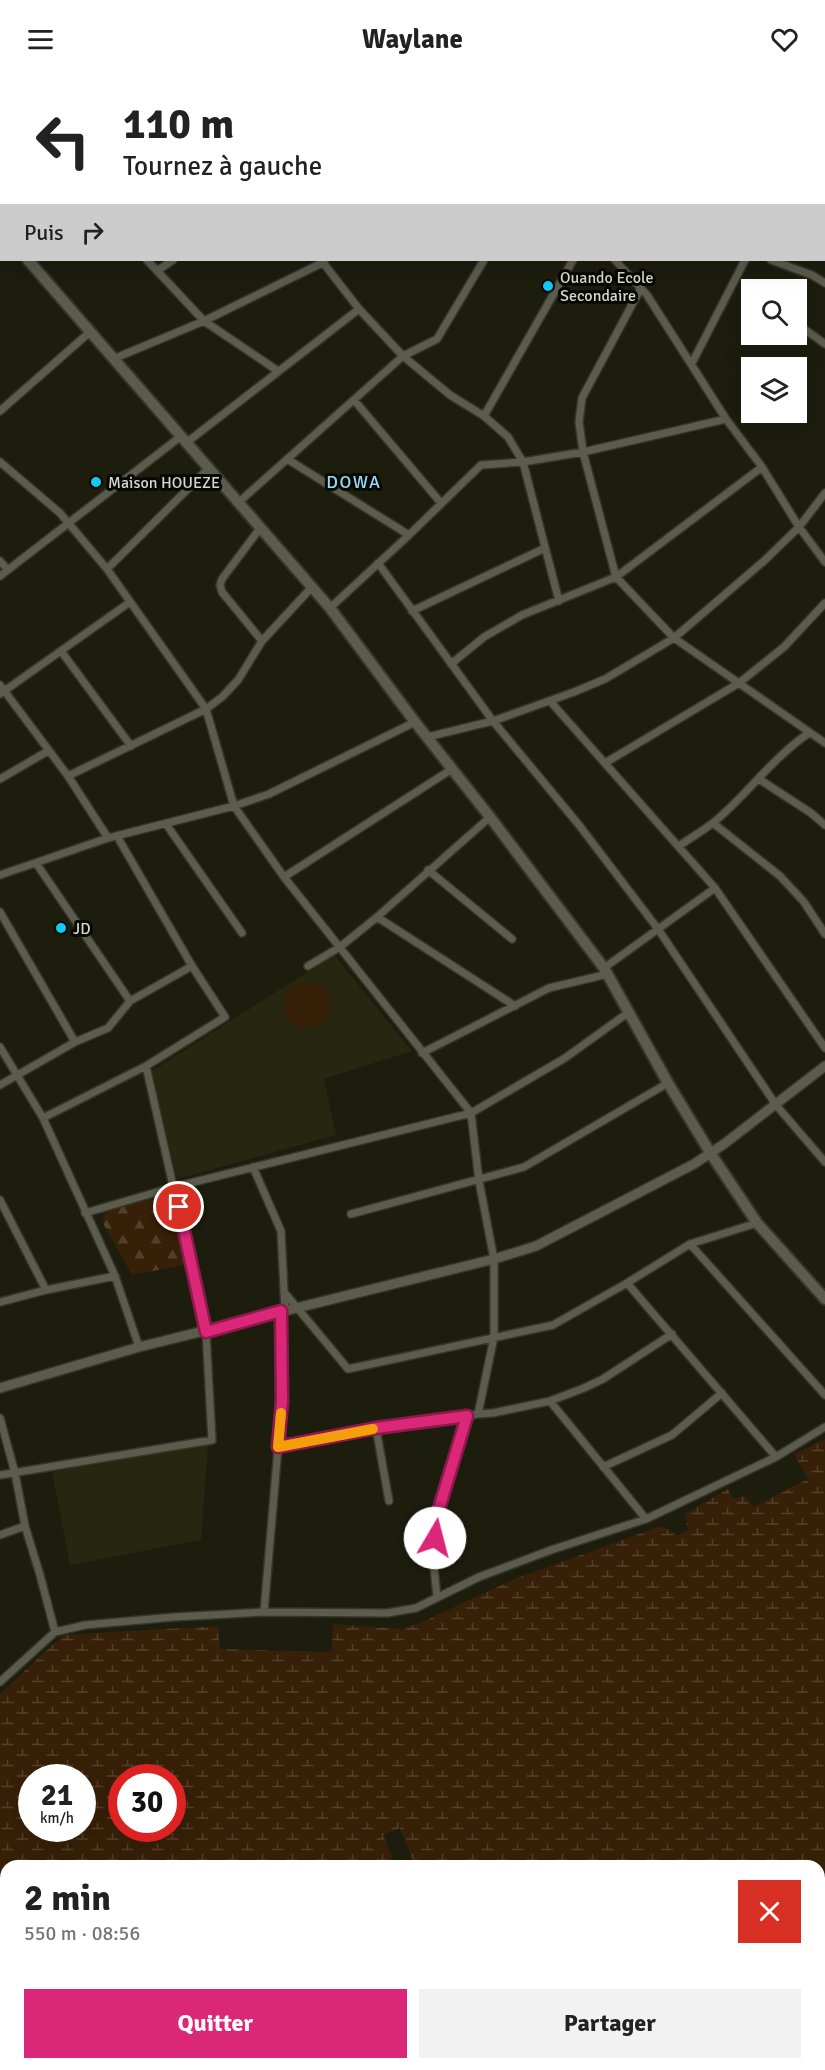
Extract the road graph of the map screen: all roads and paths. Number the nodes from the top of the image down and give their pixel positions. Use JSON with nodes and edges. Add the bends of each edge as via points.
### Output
{"nodes":[{"id":1,"x":29,"y":261,"type":"edge"},
{"id":2,"x":148,"y":261,"type":"edge"},
{"id":3,"x":172,"y":261,"type":"edge"},
{"id":4,"x":322,"y":261,"type":"edge"},
{"id":5,"x":483,"y":261,"type":"edge"},
{"id":6,"x":572,"y":261,"type":"edge"},
{"id":7,"x":616,"y":261,"type":"edge"},
{"id":8,"x":744,"y":261,"type":"edge"},
{"id":9,"x":774,"y":261,"type":"edge"},
{"id":10,"x":157,"y":271,"type":"junction"},
{"id":11,"x":825,"y":282,"type":"edge"},
{"id":12,"x":641,"y":288,"type":"junction"},
{"id":13,"x":359,"y":309,"type":"junction"},
{"id":14,"x":204,"y":321,"type":"junction"},
{"id":15,"x":90,"y":331,"type":"junction"},
{"id":16,"x":807,"y":331,"type":"edge"},
{"id":17,"x":825,"y":344,"type":"edge"},
{"id":18,"x":403,"y":356,"type":"junction"},
{"id":19,"x":113,"y":359,"type":"junction"},
{"id":20,"x":692,"y":363,"type":"junction"},
{"id":21,"x":278,"y":371,"type":"junction"},
{"id":22,"x":354,"y":400,"type":"junction"},
{"id":23,"x":0,"y":411,"type":"edge"},
{"id":24,"x":484,"y":416,"type":"junction"},
{"id":25,"x":726,"y":419,"type":"junction"},
{"id":26,"x":183,"y":440,"type":"junction"},
{"id":27,"x":583,"y":452,"type":"junction"},
{"id":28,"x":287,"y":459,"type":"junction"},
{"id":29,"x":0,"y":462,"type":"edge"},
{"id":30,"x":522,"y":462,"type":"junction"},
{"id":31,"x":762,"y":467,"type":"junction"},
{"id":32,"x":209,"y":468,"type":"junction"},
{"id":33,"x":825,"y":493,"type":"edge"},
{"id":34,"x":239,"y":502,"type":"junction"},
{"id":35,"x":441,"y":503,"type":"junction"},
{"id":36,"x":69,"y":523,"type":"junction"},
{"id":37,"x":261,"y":527,"type":"junction"},
{"id":38,"x":799,"y":527,"type":"junction"},
{"id":39,"x":409,"y":535,"type":"junction"},
{"id":40,"x":545,"y":548,"type":"junction"},
{"id":41,"x":0,"y":561,"type":"edge"},
{"id":42,"x":825,"y":562,"type":"edge"},
{"id":43,"x":378,"y":563,"type":"junction"},
{"id":44,"x":107,"y":569,"type":"junction"},
{"id":45,"x":8,"y":570,"type":"junction"},
{"id":46,"x":0,"y":576,"type":"edge"},
{"id":47,"x":616,"y":577,"type":"junction"},
{"id":48,"x":312,"y":587,"type":"junction"},
{"id":49,"x":559,"y":601,"type":"junction"},
{"id":50,"x":130,"y":602,"type":"junction"},
{"id":51,"x":825,"y":603,"type":"edge"},
{"id":52,"x":330,"y":609,"type":"junction"},
{"id":53,"x":412,"y":611,"type":"junction"},
{"id":54,"x":674,"y":638,"type":"junction"},
{"id":55,"x":262,"y":641,"type":"junction"},
{"id":56,"x":61,"y":651,"type":"junction"},
{"id":57,"x":451,"y":664,"type":"junction"},
{"id":58,"x":740,"y":682,"type":"junction"},
{"id":59,"x":2,"y":690,"type":"edge"},
{"id":60,"x":550,"y":701,"type":"junction"},
{"id":61,"x":206,"y":709,"type":"junction"},
{"id":62,"x":493,"y":721,"type":"junction"},
{"id":63,"x":414,"y":723,"type":"junction"},
{"id":64,"x":809,"y":733,"type":"junction"},
{"id":65,"x":427,"y":737,"type":"junction"},
{"id":66,"x":825,"y":743,"type":"edge"},
{"id":67,"x":131,"y":746,"type":"junction"},
{"id":68,"x":48,"y":751,"type":"junction"},
{"id":69,"x":605,"y":763,"type":"junction"},
{"id":70,"x":452,"y":769,"type":"junction"},
{"id":71,"x":68,"y":776,"type":"junction"},
{"id":72,"x":0,"y":779,"type":"edge"},
{"id":73,"x":759,"y":779,"type":"junction"},
{"id":74,"x":234,"y":806,"type":"junction"},
{"id":75,"x":490,"y":817,"type":"junction"},
{"id":76,"x":713,"y":823,"type":"junction"},
{"id":77,"x":166,"y":824,"type":"junction"},
{"id":78,"x":825,"y":825,"type":"edge"},
{"id":79,"x":117,"y":836,"type":"junction"},
{"id":80,"x":108,"y":838,"type":"junction"},
{"id":81,"x":679,"y":846,"type":"junction"},
{"id":82,"x":36,"y":863,"type":"junction"},
{"id":83,"x":428,"y":870,"type":"junction"},
{"id":84,"x":0,"y":875,"type":"edge"},
{"id":85,"x":284,"y":877,"type":"junction"},
{"id":86,"x":715,"y":888,"type":"junction"},
{"id":87,"x":0,"y":912,"type":"edge"},
{"id":88,"x":377,"y":917,"type":"junction"},
{"id":89,"x":658,"y":929,"type":"junction"},
{"id":90,"x":242,"y":933,"type":"dead end"},
{"id":91,"x":825,"y":934,"type":"edge"},
{"id":92,"x":512,"y":939,"type":"dead end"},
{"id":93,"x":340,"y":947,"type":"junction"},
{"id":94,"x":192,"y":966,"type":"junction"},
{"id":95,"x":308,"y":966,"type":"dead end"},
{"id":96,"x":606,"y":971,"type":"junction"},
{"id":97,"x":130,"y":1001,"type":"junction"},
{"id":98,"x":515,"y":1006,"type":"junction"},
{"id":99,"x":629,"y":1012,"type":"junction"},
{"id":100,"x":75,"y":1042,"type":"junction"},
{"id":101,"x":0,"y":1047,"type":"edge"},
{"id":102,"x":825,"y":1048,"type":"edge"},
{"id":103,"x":422,"y":1053,"type":"junction"},
{"id":104,"x":146,"y":1066,"type":"junction"},
{"id":105,"x":825,"y":1066,"type":"edge"},
{"id":106,"x":17,"y":1075,"type":"junction"},
{"id":107,"x":668,"y":1083,"type":"junction"},
{"id":108,"x":0,"y":1085,"type":"edge"},
{"id":109,"x":776,"y":1105,"type":"junction"},
{"id":110,"x":471,"y":1113,"type":"junction"},
{"id":111,"x":43,"y":1118,"type":"junction"},
{"id":112,"x":711,"y":1154,"type":"junction"},
{"id":113,"x":825,"y":1162,"type":"edge"},
{"id":114,"x":253,"y":1167,"type":"junction"},
{"id":115,"x":480,"y":1181,"type":"junction"},
{"id":116,"x":174,"y":1186,"type":"junction"},
{"id":117,"x":0,"y":1200,"type":"edge"},
{"id":118,"x":86,"y":1213,"type":"junction"},
{"id":119,"x":351,"y":1215,"type":"dead end"},
{"id":120,"x":757,"y":1223,"type":"junction"},
{"id":121,"x":690,"y":1244,"type":"junction"},
{"id":122,"x":494,"y":1259,"type":"junction"},
{"id":123,"x":115,"y":1276,"type":"junction"},
{"id":124,"x":627,"y":1283,"type":"junction"},
{"id":125,"x":46,"y":1290,"type":"junction"},
{"id":126,"x":284,"y":1292,"type":"junction"},
{"id":127,"x":825,"y":1299,"type":"edge"},
{"id":128,"x":0,"y":1302,"type":"edge"},
{"id":129,"x":297,"y":1307,"type":"junction"},
{"id":130,"x":283,"y":1311,"type":"junction"},
{"id":131,"x":206,"y":1332,"type":"junction"},
{"id":132,"x":672,"y":1334,"type":"junction"},
{"id":133,"x":494,"y":1337,"type":"junction"},
{"id":134,"x":139,"y":1347,"type":"junction"},
{"id":135,"x":0,"y":1388,"type":"edge"},
{"id":136,"x":722,"y":1393,"type":"junction"},
{"id":137,"x":825,"y":1395,"type":"edge"},
{"id":138,"x":550,"y":1401,"type":"junction"},
{"id":139,"x":478,"y":1414,"type":"junction"},
{"id":140,"x":467,"y":1416,"type":"junction"},
{"id":141,"x":0,"y":1418,"type":"edge"},
{"id":142,"x":825,"y":1427,"type":"edge"},
{"id":143,"x":376,"y":1428,"type":"junction"},
{"id":144,"x":278,"y":1447,"type":"junction"},
{"id":145,"x":776,"y":1457,"type":"junction"},
{"id":146,"x":603,"y":1467,"type":"junction"},
{"id":147,"x":15,"y":1473,"type":"junction"},
{"id":148,"x":0,"y":1475,"type":"edge"},
{"id":149,"x":389,"y":1501,"type":"dead end"},
{"id":150,"x":646,"y":1519,"type":"junction"},
{"id":151,"x":25,"y":1526,"type":"junction"},
{"id":152,"x":0,"y":1535,"type":"edge"},
{"id":153,"x":437,"y":1597,"type":"junction"},
{"id":154,"x":264,"y":1612,"type":"junction"},
{"id":155,"x":55,"y":1632,"type":"junction"},
{"id":156,"x":0,"y":1682,"type":"edge"}],
"edges":[{"from":1,"to":15,"type":"main road"},
{"from":2,"to":10,"type":"street"},
{"from":3,"to":10,"type":"street"},
{"from":4,"to":13,"type":"street"},
{"from":4,"to":14,"type":"street"},
{"from":5,"to":18,"type":"street","via":[[437,339]]},
{"from":6,"to":24,"type":"street"},
{"from":7,"to":12,"type":"street"},
{"from":8,"to":20,"type":"street"},
{"from":9,"to":11,"type":"street"},
{"from":10,"to":14,"type":"street"},
{"from":12,"to":20,"type":"street"},
{"from":12,"to":27,"type":"street","via":[[582,398],[579,422]]},
{"from":13,"to":18,"type":"street"},
{"from":13,"to":21,"type":"street"},
{"from":14,"to":19,"type":"street"},
{"from":14,"to":21,"type":"street"},
{"from":15,"to":19,"type":"main road"},
{"from":15,"to":23,"type":"street"},
{"from":16,"to":17,"type":"street"},
{"from":18,"to":22,"type":"street"},
{"from":18,"to":24,"type":"street","via":[[450,395]]},
{"from":19,"to":26,"type":"main road"},
{"from":20,"to":25,"type":"street"},
{"from":21,"to":26,"type":"street"},
{"from":22,"to":28,"type":"street"},
{"from":22,"to":35,"type":"street"},
{"from":24,"to":30,"type":"street","via":[[503,432]]},
{"from":25,"to":27,"type":"street"},
{"from":25,"to":31,"type":"street"},
{"from":26,"to":32,"type":"main road"},
{"from":26,"to":36,"type":"street"},
{"from":27,"to":30,"type":"street"},
{"from":27,"to":47,"type":"street"},
{"from":28,"to":34,"type":"street"},
{"from":28,"to":39,"type":"street"},
{"from":29,"to":36,"type":"street"},
{"from":30,"to":35,"type":"street","via":[[481,465]]},
{"from":30,"to":40,"type":"street"},
{"from":31,"to":38,"type":"street"},
{"from":31,"to":47,"type":"street"},
{"from":32,"to":34,"type":"main road"},
{"from":32,"to":44,"type":"street"},
{"from":33,"to":38,"type":"street"},
{"from":34,"to":37,"type":"main road"},
{"from":35,"to":39,"type":"street"},
{"from":36,"to":44,"type":"street"},
{"from":36,"to":45,"type":"street"},
{"from":37,"to":48,"type":"main road"},
{"from":37,"to":55,"type":"street","via":[[220,585]]},
{"from":38,"to":42,"type":"street"},
{"from":38,"to":54,"type":"street","via":[[738,586]]},
{"from":39,"to":43,"type":"street"},
{"from":40,"to":49,"type":"street"},
{"from":40,"to":53,"type":"street"},
{"from":41,"to":45,"type":"street"},
{"from":43,"to":52,"type":"street"},
{"from":43,"to":53,"type":"street"},
{"from":44,"to":50,"type":"street"},
{"from":45,"to":46,"type":"street"},
{"from":47,"to":49,"type":"street"},
{"from":47,"to":54,"type":"street"},
{"from":48,"to":52,"type":"main road"},
{"from":48,"to":55,"type":"street"},
{"from":49,"to":57,"type":"street","via":[[522,615],[484,637]]},
{"from":50,"to":56,"type":"street"},
{"from":50,"to":61,"type":"street"},
{"from":51,"to":58,"type":"street","via":[[784,647]]},
{"from":52,"to":63,"type":"main road"},
{"from":53,"to":57,"type":"street"},
{"from":54,"to":58,"type":"street"},
{"from":54,"to":60,"type":"street","via":[[605,679]]},
{"from":55,"to":61,"type":"street","via":[[238,680]]},
{"from":56,"to":59,"type":"street"},
{"from":56,"to":67,"type":"street"},
{"from":57,"to":62,"type":"street"},
{"from":58,"to":64,"type":"street"},
{"from":58,"to":69,"type":"street"},
{"from":59,"to":68,"type":"street"},
{"from":60,"to":62,"type":"street"},
{"from":60,"to":69,"type":"street"},
{"from":61,"to":67,"type":"street"},
{"from":61,"to":74,"type":"street"},
{"from":62,"to":65,"type":"street"},
{"from":62,"to":89,"type":"street"},
{"from":63,"to":65,"type":"main road"},
{"from":63,"to":74,"type":"street","via":[[280,790]]},
{"from":64,"to":66,"type":"street"},
{"from":64,"to":73,"type":"street","via":[[780,754]]},
{"from":65,"to":70,"type":"main road"},
{"from":67,"to":71,"type":"street"},
{"from":68,"to":71,"type":"street"},
{"from":68,"to":72,"type":"street"},
{"from":69,"to":81,"type":"street"},
{"from":70,"to":75,"type":"main road"},
{"from":70,"to":85,"type":"street"},
{"from":71,"to":80,"type":"street"},
{"from":73,"to":76,"type":"street"},
{"from":73,"to":78,"type":"street"},
{"from":74,"to":77,"type":"street"},
{"from":74,"to":85,"type":"street"},
{"from":75,"to":83,"type":"street"},
{"from":75,"to":96,"type":"main road"},
{"from":76,"to":81,"type":"street"},
{"from":76,"to":91,"type":"street","via":[[780,876],[804,902]]},
{"from":77,"to":79,"type":"street"},
{"from":77,"to":90,"type":"street"},
{"from":79,"to":80,"type":"street"},
{"from":79,"to":94,"type":"street"},
{"from":80,"to":82,"type":"street"},
{"from":81,"to":86,"type":"street"},
{"from":82,"to":84,"type":"street"},
{"from":82,"to":97,"type":"street"},
{"from":83,"to":88,"type":"street"},
{"from":83,"to":92,"type":"street"},
{"from":85,"to":93,"type":"street"},
{"from":86,"to":89,"type":"street"},
{"from":86,"to":102,"type":"street"},
{"from":87,"to":100,"type":"street"},
{"from":88,"to":93,"type":"street"},
{"from":88,"to":98,"type":"street"},
{"from":89,"to":96,"type":"street"},
{"from":89,"to":109,"type":"street"},
{"from":93,"to":95,"type":"street"},
{"from":93,"to":103,"type":"street"},
{"from":94,"to":97,"type":"street"},
{"from":94,"to":104,"type":"street","via":[[225,1017]]},
{"from":96,"to":98,"type":"street","via":[[549,988]]},
{"from":96,"to":99,"type":"main road"},
{"from":97,"to":100,"type":"street","via":[[108,1028]]},
{"from":98,"to":103,"type":"street"},
{"from":99,"to":107,"type":"main road"},
{"from":99,"to":110,"type":"street","via":[[565,1058]]},
{"from":100,"to":106,"type":"street"},
{"from":101,"to":106,"type":"street"},
{"from":103,"to":110,"type":"street"},
{"from":104,"to":111,"type":"street"},
{"from":104,"to":116,"type":"street"},
{"from":105,"to":109,"type":"street"},
{"from":106,"to":108,"type":"street"},
{"from":106,"to":111,"type":"street"},
{"from":107,"to":112,"type":"main road"},
{"from":107,"to":115,"type":"street","via":[[524,1167]]},
{"from":109,"to":112,"type":"street"},
{"from":109,"to":113,"type":"street"},
{"from":110,"to":114,"type":"street"},
{"from":110,"to":115,"type":"street"},
{"from":111,"to":118,"type":"street"},
{"from":112,"to":120,"type":"main road"},
{"from":112,"to":122,"type":"street","via":[[536,1246]]},
{"from":114,"to":116,"type":"street"},
{"from":114,"to":126,"type":"street","via":[[281,1231]]},
{"from":115,"to":119,"type":"street"},
{"from":115,"to":122,"type":"street"},
{"from":116,"to":118,"type":"street"},
{"from":116,"to":131,"type":"street"},
{"from":117,"to":125,"type":"street"},
{"from":118,"to":123,"type":"street"},
{"from":120,"to":121,"type":"street"},
{"from":120,"to":127,"type":"main road"},
{"from":121,"to":124,"type":"street"},
{"from":121,"to":137,"type":"street"},
{"from":122,"to":129,"type":"street"},
{"from":122,"to":133,"type":"street"},
{"from":123,"to":125,"type":"street"},
{"from":123,"to":134,"type":"street"},
{"from":124,"to":132,"type":"street"},
{"from":124,"to":133,"type":"street","via":[[553,1325]]},
{"from":125,"to":128,"type":"street"},
{"from":126,"to":129,"type":"street"},
{"from":126,"to":130,"type":"street"},
{"from":129,"to":130,"type":"street"},
{"from":129,"to":133,"type":"street","via":[[348,1369]]},
{"from":130,"to":131,"type":"street"},
{"from":130,"to":144,"type":"street"},
{"from":131,"to":134,"type":"street"},
{"from":131,"to":147,"type":"street","via":[[212,1440]]},
{"from":132,"to":136,"type":"street"},
{"from":132,"to":138,"type":"street","via":[[603,1379]]},
{"from":133,"to":139,"type":"street"},
{"from":134,"to":135,"type":"street"},
{"from":136,"to":145,"type":"street"},
{"from":136,"to":146,"type":"street","via":[[672,1435]]},
{"from":138,"to":139,"type":"street"},
{"from":138,"to":146,"type":"street"},
{"from":139,"to":140,"type":"street"},
{"from":140,"to":143,"type":"street"},
{"from":140,"to":153,"type":"street","via":[[438,1512],[433,1559]]},
{"from":141,"to":147,"type":"street"},
{"from":142,"to":145,"type":"street"},
{"from":143,"to":144,"type":"street"},
{"from":143,"to":149,"type":"street"},
{"from":144,"to":154,"type":"street"},
{"from":145,"to":150,"type":"street"},
{"from":146,"to":150,"type":"street"},
{"from":147,"to":148,"type":"street"},
{"from":147,"to":151,"type":"street"},
{"from":150,"to":153,"type":"street","via":[[523,1560]]},
{"from":151,"to":152,"type":"street"},
{"from":151,"to":155,"type":"street"},
{"from":153,"to":154,"type":"street","via":[[416,1608],[387,1613]]},
{"from":154,"to":155,"type":"street","via":[[85,1625]]},
{"from":155,"to":156,"type":"street"}]}
